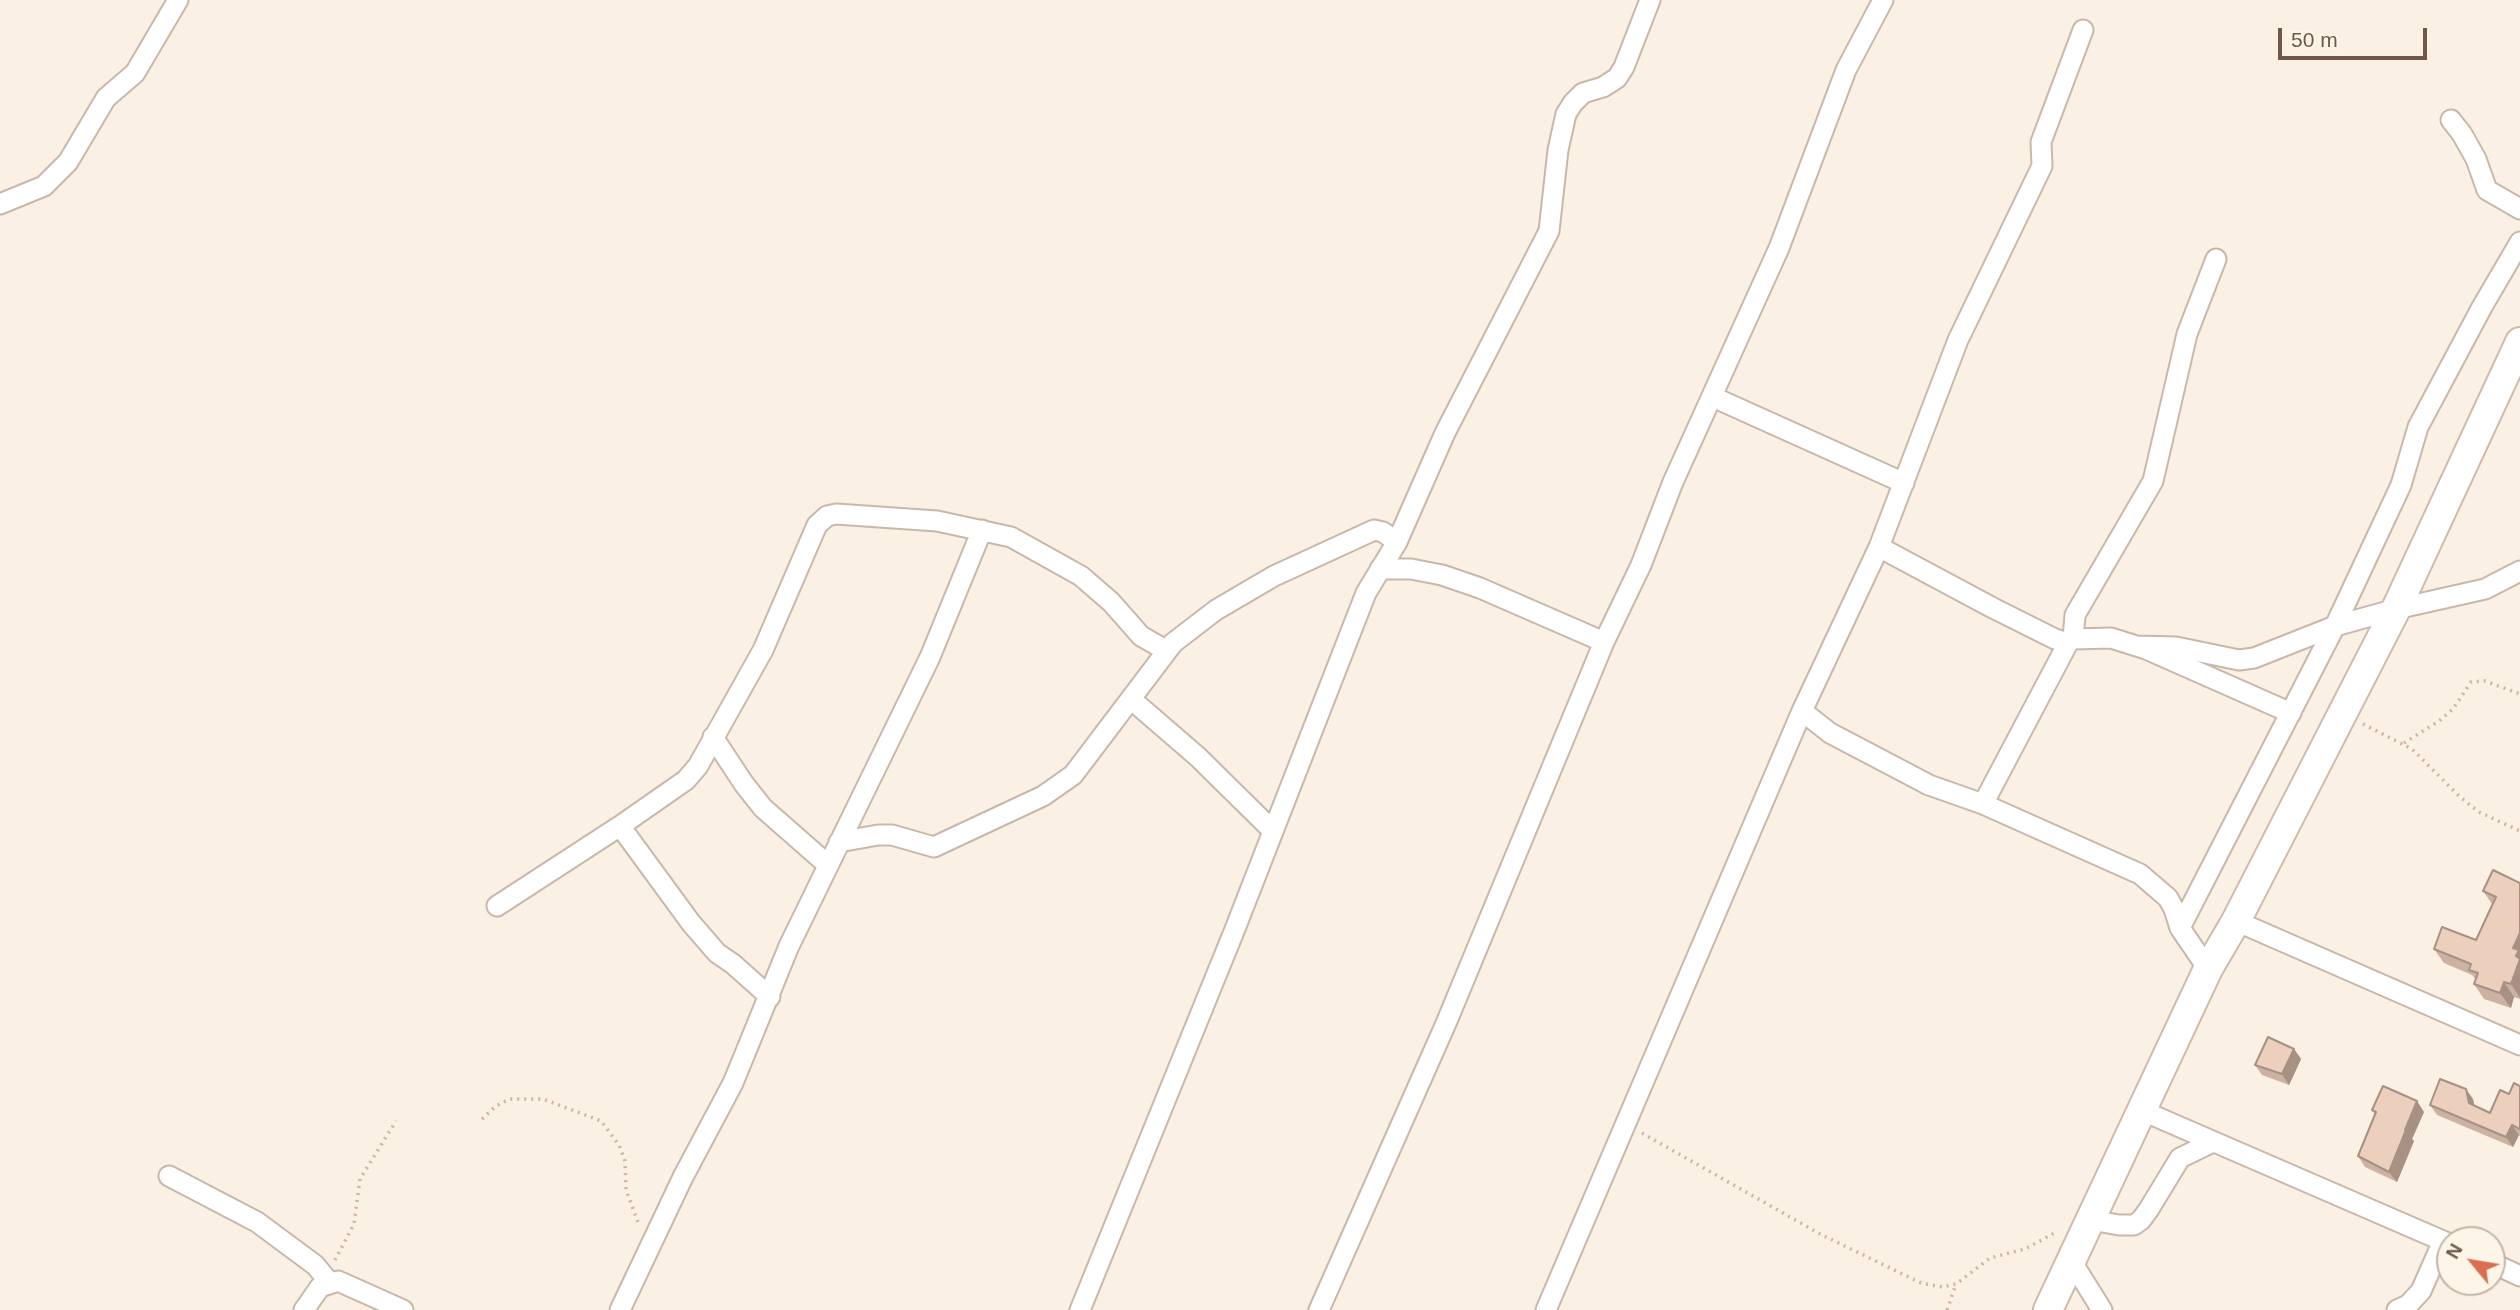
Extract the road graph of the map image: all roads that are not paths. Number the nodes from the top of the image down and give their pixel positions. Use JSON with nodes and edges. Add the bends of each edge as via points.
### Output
{"nodes":[{"id":1,"x":178,"y":0,"type":"edge"},
{"id":2,"x":1650,"y":0,"type":"edge"},
{"id":3,"x":1883,"y":0,"type":"edge"},
{"id":4,"x":2083,"y":30,"type":"dead end"},
{"id":5,"x":2451,"y":120,"type":"dead end"},
{"id":6,"x":0,"y":204,"type":"edge"},
{"id":7,"x":2520,"y":209,"type":"edge"},
{"id":8,"x":2520,"y":242,"type":"edge"},
{"id":9,"x":2216,"y":259,"type":"dead end"},
{"id":10,"x":2520,"y":342,"type":"edge"},
{"id":11,"x":1713,"y":397,"type":"junction"},
{"id":12,"x":1904,"y":484,"type":"junction"},
{"id":13,"x":982,"y":530,"type":"junction"},
{"id":14,"x":1396,"y":542,"type":"junction"},
{"id":15,"x":1879,"y":547,"type":"junction"},
{"id":16,"x":1380,"y":569,"type":"junction"},
{"id":17,"x":2520,"y":571,"type":"edge"},
{"id":18,"x":2396,"y":609,"type":"junction"},
{"id":19,"x":2334,"y":626,"type":"junction"},
{"id":20,"x":2071,"y":641,"type":"junction"},
{"id":21,"x":1604,"y":642,"type":"junction"},
{"id":22,"x":2136,"y":646,"type":"junction"},
{"id":23,"x":1167,"y":651,"type":"junction"},
{"id":24,"x":1132,"y":700,"type":"junction"},
{"id":25,"x":1802,"y":711,"type":"junction"},
{"id":26,"x":2291,"y":713,"type":"junction"},
{"id":27,"x":713,"y":737,"type":"junction"},
{"id":28,"x":1983,"y":804,"type":"junction"},
{"id":29,"x":620,"y":826,"type":"junction"},
{"id":30,"x":1273,"y":831,"type":"junction"},
{"id":31,"x":839,"y":842,"type":"junction"},
{"id":32,"x":828,"y":866,"type":"junction"},
{"id":33,"x":497,"y":906,"type":"dead end"},
{"id":34,"x":2236,"y":921,"type":"junction"},
{"id":35,"x":2180,"y":928,"type":"junction"},
{"id":36,"x":2208,"y":969,"type":"junction"},
{"id":37,"x":770,"y":997,"type":"junction"},
{"id":38,"x":2520,"y":1045,"type":"edge"},
{"id":39,"x":2143,"y":1111,"type":"junction"},
{"id":40,"x":2213,"y":1142,"type":"junction"},
{"id":41,"x":169,"y":1176,"type":"dead end"},
{"id":42,"x":2093,"y":1216,"type":"junction"},
{"id":43,"x":2436,"y":1239,"type":"edge"},
{"id":44,"x":2072,"y":1262,"type":"junction"},
{"id":45,"x":2436,"y":1262,"type":"edge"},
{"id":46,"x":327,"y":1280,"type":"junction"},
{"id":47,"x":304,"y":1310,"type":"edge"},
{"id":48,"x":403,"y":1310,"type":"edge"},
{"id":49,"x":620,"y":1310,"type":"edge"},
{"id":50,"x":1080,"y":1310,"type":"edge"},
{"id":51,"x":1319,"y":1310,"type":"edge"},
{"id":52,"x":1546,"y":1310,"type":"edge"},
{"id":53,"x":2048,"y":1310,"type":"edge"},
{"id":54,"x":2102,"y":1310,"type":"edge"},
{"id":55,"x":2397,"y":1310,"type":"edge"}],
"edges":[{"from":1,"to":6,"type":"street","via":[[135,73],[106,98],[68,162],[44,186]]},
{"from":2,"to":14,"type":"street","via":[[1617,78],[1584,93],[1566,114],[1549,231],[1445,433]]},
{"from":3,"to":11,"type":"street","via":[[1846,70],[1779,248]]},
{"from":4,"to":12,"type":"street","via":[[2041,142],[2042,166],[1958,340]]},
{"from":5,"to":7,"type":"street","via":[[2476,159],[2487,190]]},
{"from":8,"to":19,"type":"street","via":[[2418,427],[2402,485]]},
{"from":9,"to":20,"type":"street","via":[[2187,334],[2153,481],[2075,615]]},
{"from":10,"to":18,"type":"main road"},
{"from":11,"to":12,"type":"street"},
{"from":11,"to":21,"type":"street"},
{"from":12,"to":15,"type":"street"},
{"from":13,"to":23,"type":"street","via":[[1011,537],[1081,576],[1141,636]]},
{"from":13,"to":27,"type":"street","via":[[836,514],[821,520],[763,650]]},
{"from":13,"to":31,"type":"street","via":[[930,657]]},
{"from":14,"to":16,"type":"street"},
{"from":14,"to":23,"type":"street","via":[[1374,530],[1274,576],[1216,610]]},
{"from":15,"to":20,"type":"street","via":[[2006,614]]},
{"from":15,"to":25,"type":"street"},
{"from":16,"to":21,"type":"street","via":[[1411,569],[1467,584]]},
{"from":16,"to":30,"type":"street","via":[[1366,593]]},
{"from":17,"to":18,"type":"street","via":[[2484,589]]},
{"from":18,"to":19,"type":"street"},
{"from":18,"to":34,"type":"main road"},
{"from":19,"to":22,"type":"street","via":[[2239,660],[2176,647]]},
{"from":19,"to":26,"type":"street"},
{"from":20,"to":22,"type":"street","via":[[2111,638]]},
{"from":20,"to":28,"type":"street"},
{"from":21,"to":51,"type":"street","via":[[1447,1021]]},
{"from":22,"to":26,"type":"street"},
{"from":23,"to":24,"type":"street"},
{"from":24,"to":30,"type":"street"},
{"from":24,"to":31,"type":"street","via":[[1073,775],[1043,796],[934,847],[892,835]]},
{"from":25,"to":28,"type":"street","via":[[1830,733],[1929,785]]},
{"from":25,"to":52,"type":"street"},
{"from":26,"to":35,"type":"street"},
{"from":27,"to":29,"type":"street","via":[[686,780]]},
{"from":27,"to":32,"type":"street","via":[[763,808]]},
{"from":28,"to":35,"type":"street","via":[[2140,874],[2168,898]]},
{"from":29,"to":33,"type":"street"},
{"from":29,"to":37,"type":"street","via":[[708,943]]},
{"from":30,"to":50,"type":"street"},
{"from":31,"to":32,"type":"street"},
{"from":32,"to":37,"type":"street"},
{"from":34,"to":36,"type":"main road"},
{"from":34,"to":38,"type":"street"},
{"from":35,"to":36,"type":"street"},
{"from":36,"to":39,"type":"main road"},
{"from":37,"to":49,"type":"street","via":[[733,1083]]},
{"from":39,"to":40,"type":"street"},
{"from":39,"to":42,"type":"main road"},
{"from":40,"to":42,"type":"street","via":[[2180,1158],[2134,1225]]},
{"from":40,"to":43,"type":"street"},
{"from":41,"to":46,"type":"street","via":[[257,1222],[315,1265]]},
{"from":42,"to":44,"type":"main road"},
{"from":44,"to":53,"type":"main road"},
{"from":44,"to":54,"type":"street"},
{"from":45,"to":55,"type":"street","via":[[2421,1291]]},
{"from":46,"to":47,"type":"street"},
{"from":46,"to":48,"type":"street","via":[[342,1282]]}]}
